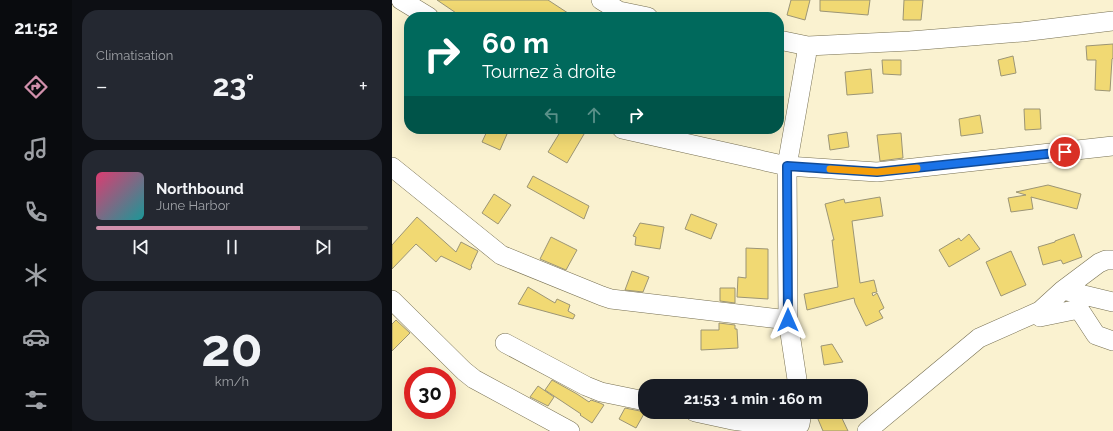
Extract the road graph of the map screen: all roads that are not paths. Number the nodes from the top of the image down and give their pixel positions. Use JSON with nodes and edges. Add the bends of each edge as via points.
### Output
{"nodes":[{"id":1,"x":401,"y":0,"type":"edge"},
{"id":2,"x":601,"y":0,"type":"edge"},
{"id":3,"x":421,"y":12,"type":"edge"},
{"id":4,"x":624,"y":12,"type":"edge"},
{"id":5,"x":1113,"y":21,"type":"edge"},
{"id":6,"x":784,"y":41,"type":"edge"},
{"id":7,"x":808,"y":46,"type":"junction"},
{"id":8,"x":644,"y":134,"type":"edge"},
{"id":9,"x":1113,"y":146,"type":"edge"},
{"id":10,"x":787,"y":166,"type":"junction"},
{"id":11,"x":392,"y":167,"type":"edge"},
{"id":12,"x":1113,"y":260,"type":"edge"},
{"id":13,"x":1063,"y":290,"type":"junction"},
{"id":14,"x":392,"y":300,"type":"edge"},
{"id":15,"x":1113,"y":302,"type":"edge"},
{"id":16,"x":1040,"y":311,"type":"junction"},
{"id":17,"x":788,"y":320,"type":"junction"},
{"id":18,"x":1113,"y":341,"type":"edge"},
{"id":19,"x":505,"y":343,"type":"dead end"},
{"id":20,"x":797,"y":379,"type":"edge"},
{"id":21,"x":638,"y":400,"type":"edge"},
{"id":22,"x":727,"y":419,"type":"edge"},
{"id":23,"x":801,"y":419,"type":"edge"},
{"id":24,"x":570,"y":431,"type":"edge"},
{"id":25,"x":867,"y":431,"type":"edge"}],
"edges":[{"from":1,"to":3,"type":"street"},
{"from":2,"to":4,"type":"street"},
{"from":5,"to":7,"type":"street","via":[[1022,32]]},
{"from":6,"to":7,"type":"street"},
{"from":7,"to":10,"type":"street"},
{"from":8,"to":10,"type":"street"},
{"from":9,"to":10,"type":"street","via":[[877,172]]},
{"from":10,"to":17,"type":"street"},
{"from":11,"to":17,"type":"street","via":[[501,255],[602,296]]},
{"from":12,"to":13,"type":"street","via":[[1099,263]]},
{"from":13,"to":15,"type":"street"},
{"from":13,"to":16,"type":"street"},
{"from":14,"to":24,"type":"street","via":[[474,379]]},
{"from":16,"to":18,"type":"street","via":[[1040,317],[1079,309],[1096,335]]},
{"from":16,"to":25,"type":"street","via":[[979,338]]},
{"from":17,"to":20,"type":"street"},
{"from":19,"to":21,"type":"street","via":[[586,386],[601,392]]},
{"from":22,"to":23,"type":"street","via":[[791,428],[800,424]]}]}
